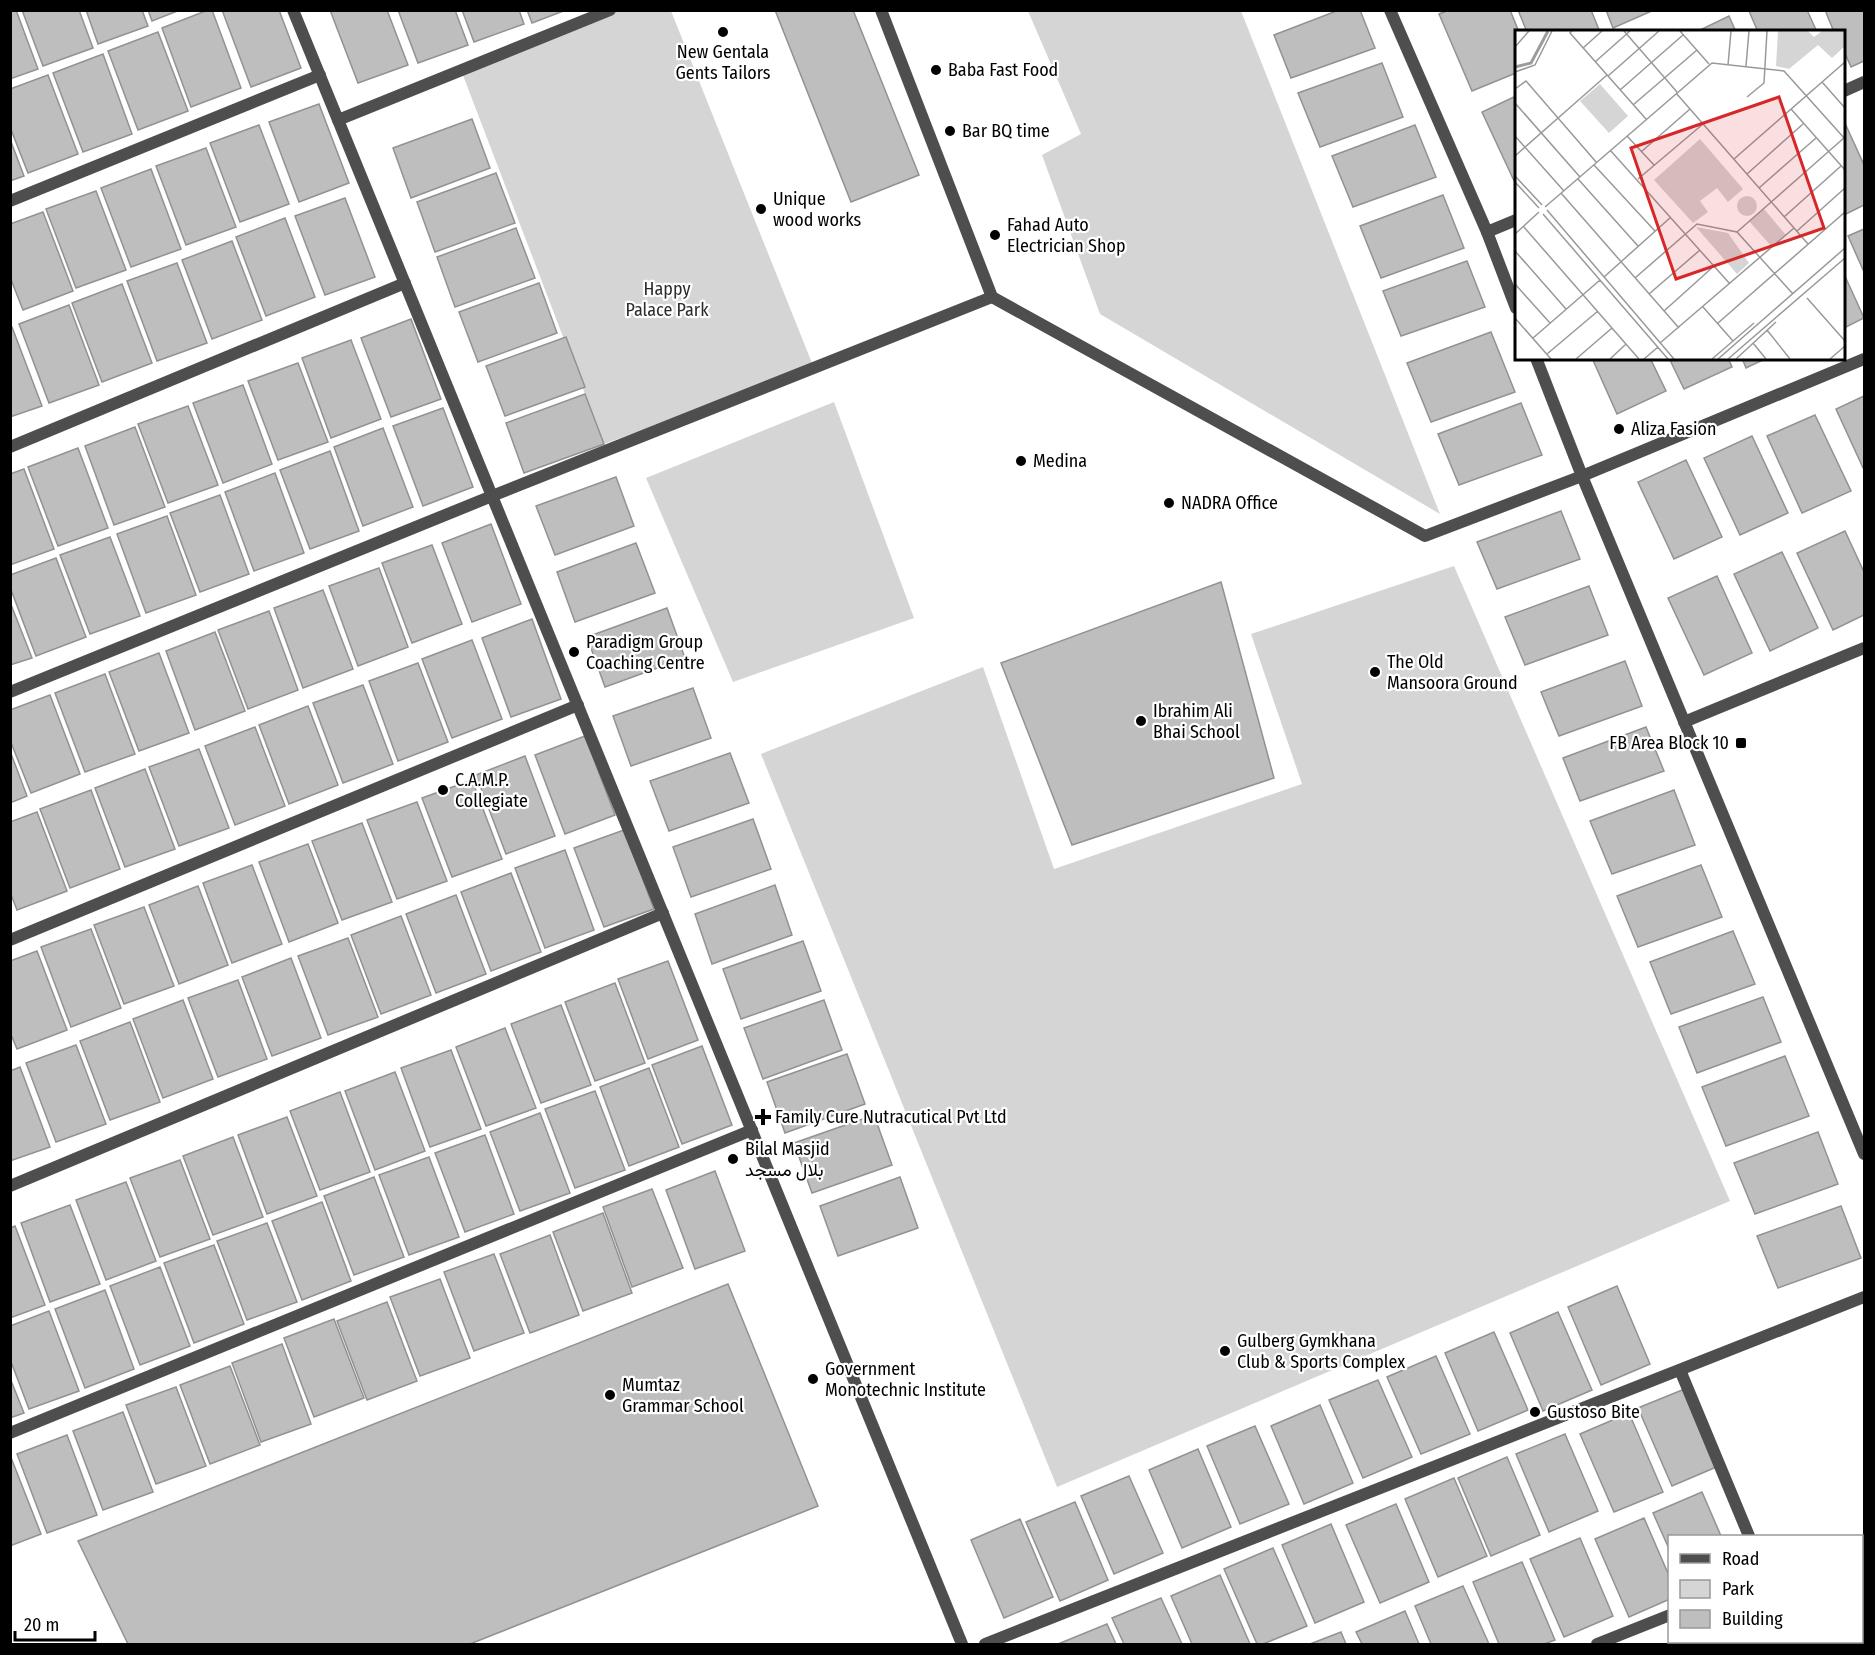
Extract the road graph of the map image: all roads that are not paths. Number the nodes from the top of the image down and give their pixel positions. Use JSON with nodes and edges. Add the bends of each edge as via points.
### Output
{"nodes":[{"id":1,"x":293,"y":10,"type":"edge"},
{"id":2,"x":610,"y":10,"type":"edge"},
{"id":3,"x":881,"y":10,"type":"edge"},
{"id":4,"x":1390,"y":10,"type":"edge"},
{"id":5,"x":320,"y":75,"type":"junction"},
{"id":6,"x":1864,"y":82,"type":"edge"},
{"id":7,"x":1845,"y":91,"type":"edge"},
{"id":8,"x":338,"y":120,"type":"junction"},
{"id":9,"x":10,"y":201,"type":"edge"},
{"id":10,"x":1515,"y":220,"type":"edge"},
{"id":11,"x":1487,"y":232,"type":"junction"},
{"id":12,"x":405,"y":283,"type":"junction"},
{"id":13,"x":993,"y":297,"type":"junction"},
{"id":14,"x":1515,"y":305,"type":"edge"},
{"id":15,"x":1864,"y":359,"type":"edge"},
{"id":16,"x":1537,"y":360,"type":"edge"},
{"id":17,"x":10,"y":447,"type":"edge"},
{"id":18,"x":1582,"y":476,"type":"junction"},
{"id":19,"x":492,"y":496,"type":"junction"},
{"id":20,"x":1864,"y":648,"type":"edge"},
{"id":21,"x":10,"y":692,"type":"edge"},
{"id":22,"x":578,"y":705,"type":"junction"},
{"id":23,"x":1684,"y":722,"type":"junction"},
{"id":24,"x":663,"y":914,"type":"junction"},
{"id":25,"x":10,"y":940,"type":"edge"},
{"id":26,"x":752,"y":1130,"type":"junction"},
{"id":27,"x":1864,"y":1154,"type":"edge"},
{"id":28,"x":10,"y":1186,"type":"edge"},
{"id":29,"x":1864,"y":1297,"type":"edge"},
{"id":30,"x":1680,"y":1370,"type":"junction"},
{"id":31,"x":10,"y":1433,"type":"edge"},
{"id":32,"x":1749,"y":1535,"type":"edge"},
{"id":33,"x":1668,"y":1616,"type":"edge"},
{"id":34,"x":962,"y":1644,"type":"edge"},
{"id":35,"x":985,"y":1644,"type":"edge"},
{"id":36,"x":1597,"y":1644,"type":"edge"}],
"edges":[{"from":1,"to":5,"type":"street"},
{"from":2,"to":8,"type":"street"},
{"from":3,"to":13,"type":"street"},
{"from":4,"to":11,"type":"street"},
{"from":5,"to":8,"type":"street"},
{"from":5,"to":9,"type":"street"},
{"from":6,"to":7,"type":"street"},
{"from":8,"to":12,"type":"street"},
{"from":10,"to":11,"type":"street"},
{"from":11,"to":14,"type":"street"},
{"from":12,"to":17,"type":"street"},
{"from":12,"to":19,"type":"street"},
{"from":13,"to":18,"type":"street","via":[[1425,536]]},
{"from":13,"to":19,"type":"street"},
{"from":15,"to":18,"type":"street"},
{"from":16,"to":18,"type":"street"},
{"from":18,"to":23,"type":"street"},
{"from":19,"to":21,"type":"street"},
{"from":19,"to":22,"type":"street"},
{"from":20,"to":23,"type":"street"},
{"from":22,"to":24,"type":"street"},
{"from":22,"to":25,"type":"street"},
{"from":23,"to":27,"type":"street"},
{"from":24,"to":26,"type":"street"},
{"from":24,"to":28,"type":"street"},
{"from":26,"to":31,"type":"street"},
{"from":26,"to":34,"type":"street"},
{"from":29,"to":30,"type":"street"},
{"from":30,"to":32,"type":"street"},
{"from":30,"to":35,"type":"street"},
{"from":33,"to":36,"type":"street"}]}
